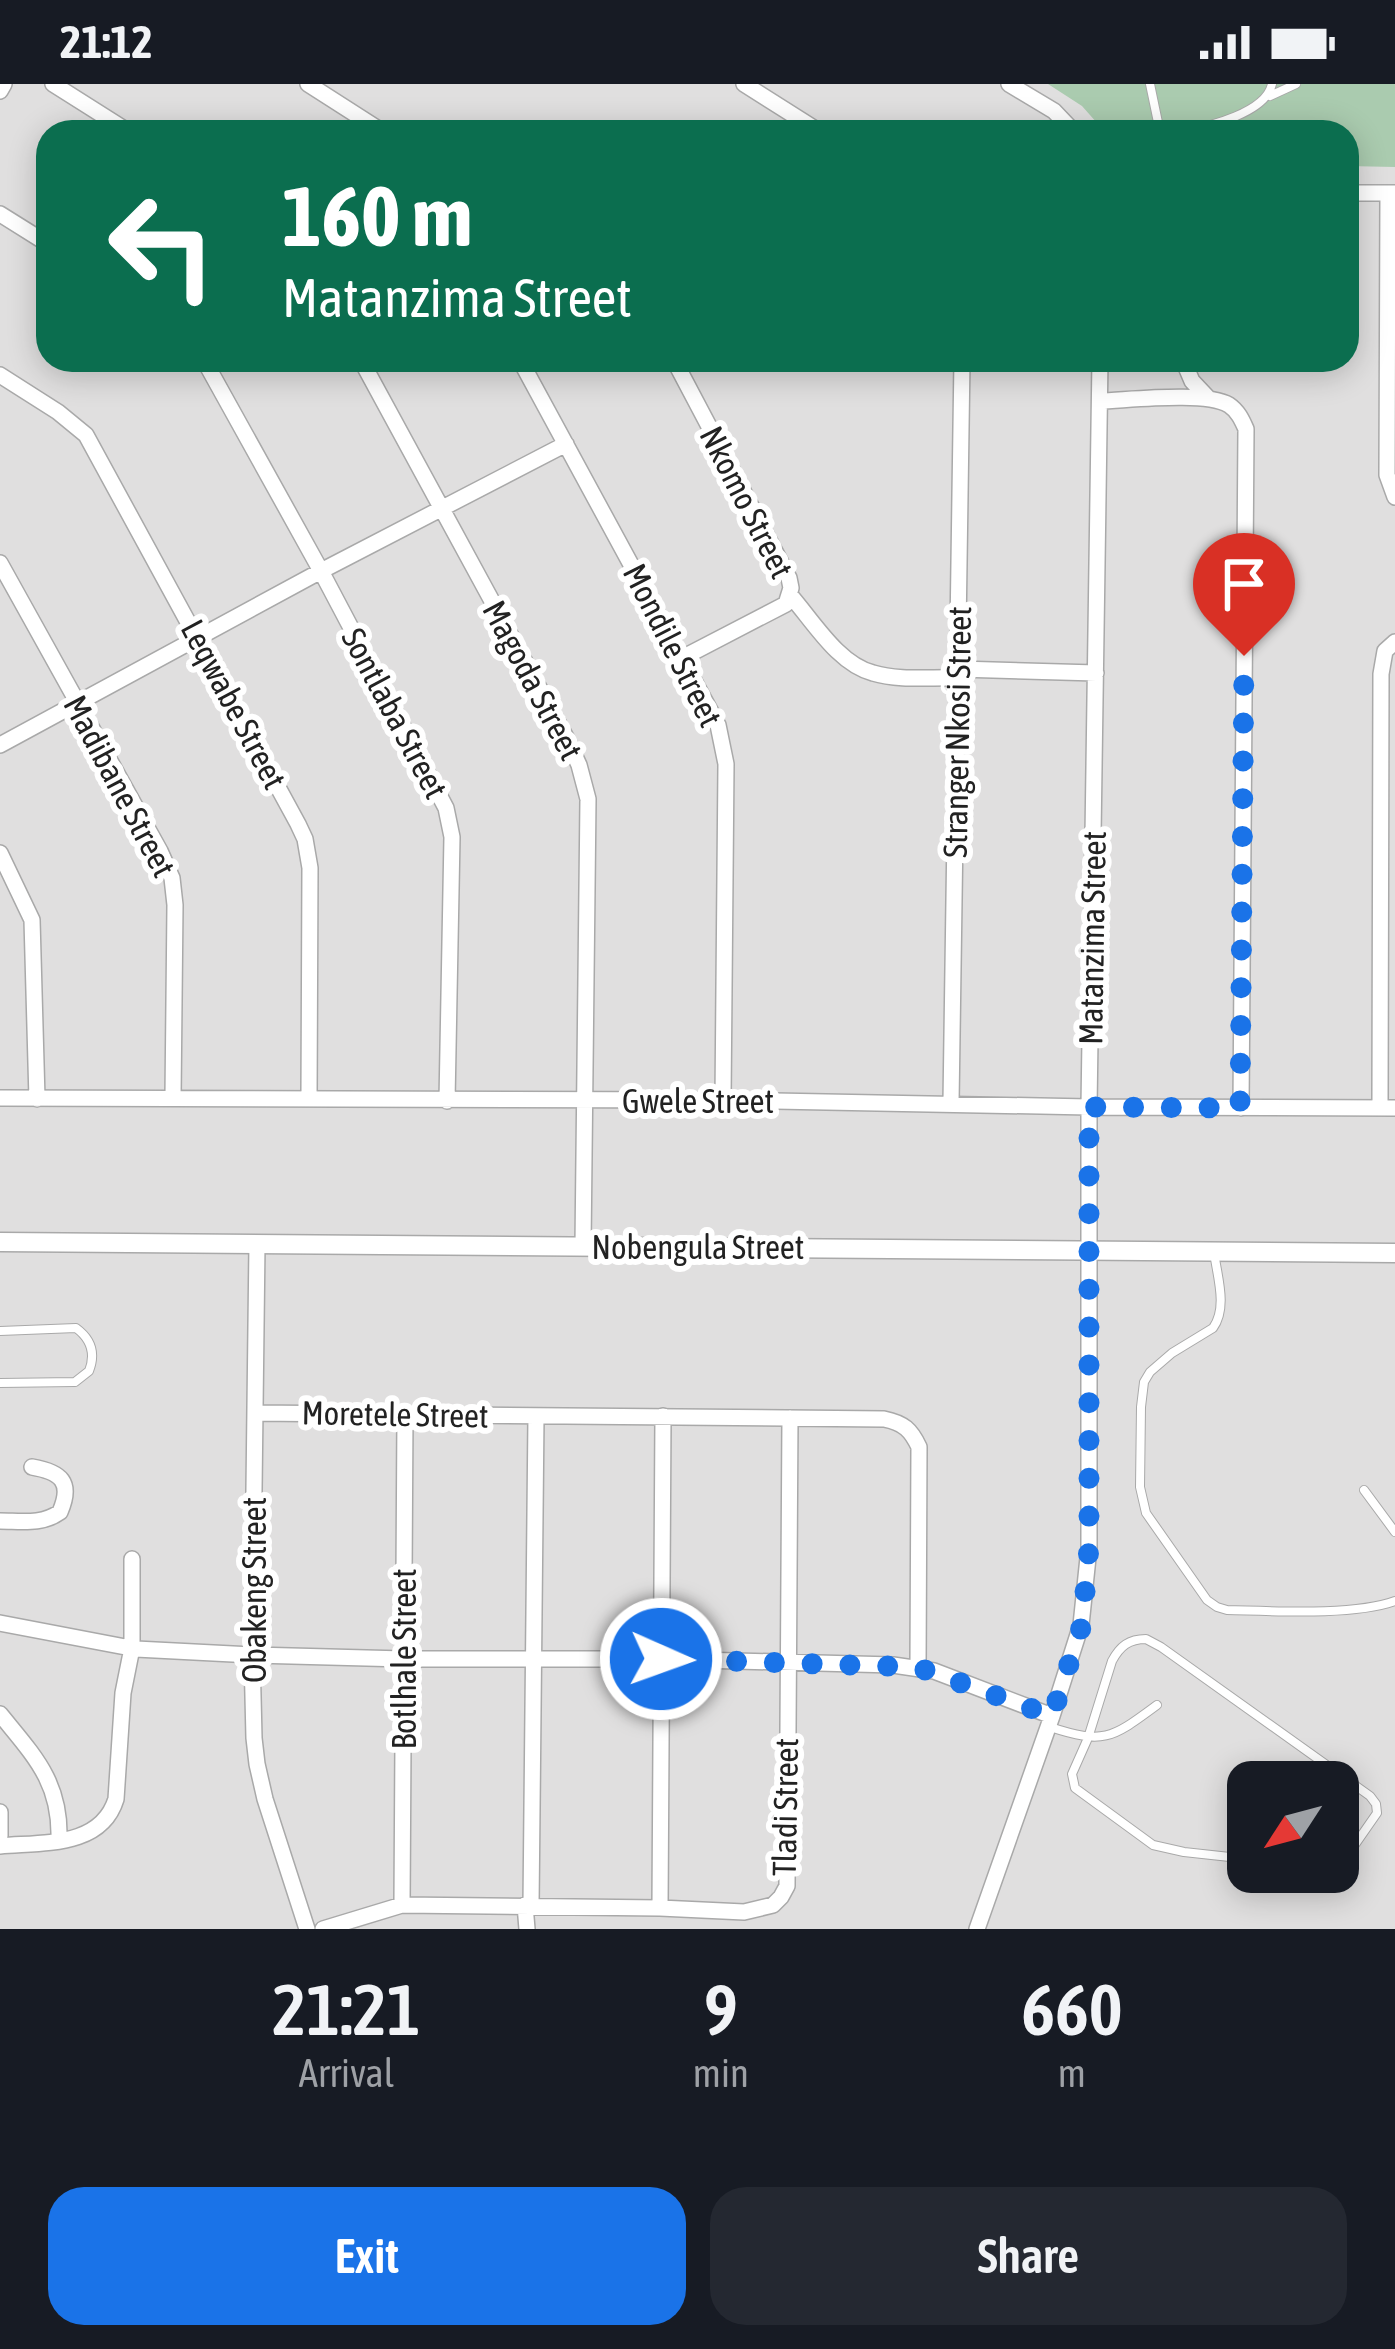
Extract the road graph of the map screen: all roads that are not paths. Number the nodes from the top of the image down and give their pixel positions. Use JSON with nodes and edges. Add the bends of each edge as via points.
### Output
{"nodes":[{"id":1,"x":53,"y":84,"type":"edge"},
{"id":2,"x":308,"y":84,"type":"edge"},
{"id":3,"x":744,"y":84,"type":"edge"},
{"id":4,"x":1010,"y":84,"type":"edge"},
{"id":5,"x":1150,"y":84,"type":"edge"},
{"id":6,"x":1272,"y":84,"type":"edge"},
{"id":7,"x":1296,"y":84,"type":"edge"},
{"id":8,"x":1269,"y":96,"type":"junction"},
{"id":9,"x":110,"y":120,"type":"edge"},
{"id":10,"x":364,"y":120,"type":"edge"},
{"id":11,"x":801,"y":120,"type":"edge"},
{"id":12,"x":1062,"y":120,"type":"edge"},
{"id":13,"x":1158,"y":120,"type":"edge"},
{"id":14,"x":1222,"y":120,"type":"edge"},
{"id":15,"x":1359,"y":193,"type":"edge"},
{"id":16,"x":1392,"y":193,"type":"edge"},
{"id":17,"x":0,"y":214,"type":"edge"},
{"id":18,"x":36,"y":236,"type":"edge"},
{"id":19,"x":211,"y":372,"type":"edge"},
{"id":20,"x":367,"y":372,"type":"edge"},
{"id":21,"x":527,"y":372,"type":"edge"},
{"id":22,"x":686,"y":372,"type":"edge"},
{"id":23,"x":962,"y":372,"type":"edge"},
{"id":24,"x":1100,"y":372,"type":"edge"},
{"id":25,"x":1188,"y":372,"type":"edge"},
{"id":26,"x":0,"y":375,"type":"edge"},
{"id":27,"x":1208,"y":398,"type":"junction"},
{"id":28,"x":1100,"y":400,"type":"junction"},
{"id":29,"x":566,"y":444,"type":"junction"},
{"id":30,"x":1395,"y":497,"type":"edge"},
{"id":31,"x":441,"y":508,"type":"junction"},
{"id":32,"x":0,"y":563,"type":"edge"},
{"id":33,"x":321,"y":572,"type":"junction"},
{"id":34,"x":790,"y":595,"type":"junction"},
{"id":35,"x":198,"y":639,"type":"junction"},
{"id":36,"x":1395,"y":643,"type":"edge"},
{"id":37,"x":682,"y":658,"type":"junction"},
{"id":38,"x":959,"y":673,"type":"junction"},
{"id":39,"x":1096,"y":673,"type":"junction"},
{"id":40,"x":77,"y":703,"type":"junction"},
{"id":41,"x":0,"y":746,"type":"edge"},
{"id":42,"x":0,"y":853,"type":"edge"},
{"id":43,"x":1388,"y":980,"type":"edge"},
{"id":44,"x":0,"y":1098,"type":"edge"},
{"id":45,"x":173,"y":1098,"type":"junction"},
{"id":46,"x":309,"y":1098,"type":"junction"},
{"id":47,"x":38,"y":1099,"type":"junction"},
{"id":48,"x":585,"y":1100,"type":"junction"},
{"id":49,"x":723,"y":1100,"type":"junction"},
{"id":50,"x":447,"y":1101,"type":"junction"},
{"id":51,"x":951,"y":1103,"type":"junction"},
{"id":52,"x":1089,"y":1107,"type":"junction"},
{"id":53,"x":1240,"y":1108,"type":"junction"},
{"id":54,"x":1387,"y":1108,"type":"edge"},
{"id":55,"x":0,"y":1242,"type":"edge"},
{"id":56,"x":257,"y":1244,"type":"junction"},
{"id":57,"x":583,"y":1246,"type":"junction"},
{"id":58,"x":1088,"y":1250,"type":"junction"},
{"id":59,"x":1214,"y":1252,"type":"junction"},
{"id":60,"x":1395,"y":1253,"type":"edge"},
{"id":61,"x":0,"y":1331,"type":"edge"},
{"id":62,"x":0,"y":1382,"type":"edge"},
{"id":63,"x":255,"y":1413,"type":"junction"},
{"id":64,"x":405,"y":1414,"type":"junction"},
{"id":65,"x":536,"y":1416,"type":"junction"},
{"id":66,"x":663,"y":1416,"type":"junction"},
{"id":67,"x":790,"y":1418,"type":"junction"},
{"id":68,"x":32,"y":1468,"type":"dead end"},
{"id":69,"x":1364,"y":1490,"type":"dead end"},
{"id":70,"x":0,"y":1521,"type":"edge"},
{"id":71,"x":1395,"y":1532,"type":"edge"},
{"id":72,"x":132,"y":1558,"type":"dead end"},
{"id":73,"x":1395,"y":1601,"type":"edge"},
{"id":74,"x":0,"y":1623,"type":"edge"},
{"id":75,"x":132,"y":1648,"type":"junction"},
{"id":76,"x":252,"y":1655,"type":"junction"},
{"id":77,"x":404,"y":1659,"type":"junction"},
{"id":78,"x":533,"y":1659,"type":"junction"},
{"id":79,"x":661,"y":1659,"type":"junction"},
{"id":80,"x":787,"y":1663,"type":"junction"},
{"id":81,"x":917,"y":1667,"type":"junction"},
{"id":82,"x":1157,"y":1705,"type":"dead end"},
{"id":83,"x":0,"y":1714,"type":"edge"},
{"id":84,"x":1051,"y":1721,"type":"junction"},
{"id":85,"x":1088,"y":1738,"type":"junction"},
{"id":86,"x":1319,"y":1761,"type":"edge"},
{"id":87,"x":1359,"y":1789,"type":"edge"},
{"id":88,"x":0,"y":1812,"type":"edge"},
{"id":89,"x":0,"y":1836,"type":"edge"},
{"id":90,"x":59,"y":1840,"type":"junction"},
{"id":91,"x":1359,"y":1840,"type":"edge"},
{"id":92,"x":0,"y":1846,"type":"edge"},
{"id":93,"x":1227,"y":1857,"type":"edge"},
{"id":94,"x":402,"y":1905,"type":"junction"},
{"id":95,"x":528,"y":1905,"type":"junction"},
{"id":96,"x":660,"y":1908,"type":"junction"},
{"id":97,"x":743,"y":1920,"type":"edge"},
{"id":98,"x":307,"y":1929,"type":"edge"},
{"id":99,"x":323,"y":1929,"type":"edge"},
{"id":100,"x":527,"y":1929,"type":"edge"},
{"id":101,"x":976,"y":1929,"type":"edge"}],
"edges":[{"from":1,"to":9,"type":"street"},
{"from":2,"to":10,"type":"street"},
{"from":3,"to":11,"type":"street"},
{"from":4,"to":12,"type":"street"},
{"from":5,"to":13,"type":"lane"},
{"from":6,"to":8,"type":"lane"},
{"from":7,"to":8,"type":"lane"},
{"from":8,"to":14,"type":"lane"},
{"from":15,"to":16,"type":"street"},
{"from":16,"to":30,"type":"street","via":[[1387,475]]},
{"from":17,"to":18,"type":"street"},
{"from":19,"to":33,"type":"street","name":"Sontlaba Street"},
{"from":20,"to":31,"type":"street","name":"Magoda Street"},
{"from":21,"to":29,"type":"street","name":"Mondile Street"},
{"from":22,"to":34,"type":"street","name":"Nkomo Street","via":[[790,578]]},
{"from":23,"to":38,"type":"street","name":"Stranger Nkosi Street"},
{"from":24,"to":28,"type":"street","name":"Matanzima Street"},
{"from":25,"to":27,"type":"street"},
{"from":26,"to":35,"type":"street","name":"Leqwabe Street","via":[[86,435]]},
{"from":27,"to":28,"type":"street"},
{"from":27,"to":53,"type":"street","via":[[1231,406],[1246,429]]},
{"from":28,"to":39,"type":"street","name":"Matanzima Street"},
{"from":29,"to":31,"type":"street"},
{"from":29,"to":37,"type":"street","name":"Mondile Street"},
{"from":31,"to":33,"type":"street"},
{"from":31,"to":48,"type":"street","name":"Magoda Street","via":[[585,783]]},
{"from":32,"to":40,"type":"street","name":"Madibane Street"},
{"from":33,"to":35,"type":"street"},
{"from":33,"to":50,"type":"street","name":"Sontlaba Street","via":[[450,822]]},
{"from":34,"to":37,"type":"street","name":"Nkomo Street"},
{"from":34,"to":38,"type":"street","via":[[837,650],[869,673]]},
{"from":35,"to":40,"type":"street"},
{"from":35,"to":46,"type":"street","name":"Leqwabe Street","via":[[308,854]]},
{"from":36,"to":43,"type":"street","via":[[1385,651],[1382,674]]},
{"from":37,"to":49,"type":"street","name":"Mondile Street","via":[[718,725],[726,764]]},
{"from":38,"to":39,"type":"street"},
{"from":38,"to":51,"type":"street","name":"Stranger Nkosi Street"},
{"from":39,"to":52,"type":"street","name":"Matanzima Street"},
{"from":40,"to":41,"type":"street"},
{"from":40,"to":45,"type":"street","name":"Madibane Street","via":[[172,878]]},
{"from":42,"to":47,"type":"street","via":[[32,920]]},
{"from":43,"to":54,"type":"street"},
{"from":44,"to":47,"type":"street","name":"Gwele Street"},
{"from":45,"to":46,"type":"street","name":"Gwele Street"},
{"from":45,"to":47,"type":"street","name":"Gwele Street"},
{"from":46,"to":50,"type":"street","name":"Gwele Street"},
{"from":48,"to":49,"type":"street","name":"Gwele Street"},
{"from":48,"to":50,"type":"street","name":"Gwele Street"},
{"from":48,"to":57,"type":"street","name":"Magoda Street"},
{"from":49,"to":51,"type":"street","name":"Gwele Street"},
{"from":51,"to":52,"type":"street","name":"Gwele Street"},
{"from":52,"to":53,"type":"street","name":"Gwele Street"},
{"from":52,"to":58,"type":"street","name":"Matanzima Street"},
{"from":53,"to":54,"type":"street","name":"Gwele Street"},
{"from":55,"to":56,"type":"street","name":"Nobengula Street"},
{"from":56,"to":57,"type":"street","name":"Nobengula Street"},
{"from":56,"to":63,"type":"street","name":"Obakeng Street"},
{"from":57,"to":58,"type":"street","name":"Nobengula Street"},
{"from":58,"to":59,"type":"street","name":"Nobengula Street"},
{"from":58,"to":84,"type":"street","name":"Matanzima Street","via":[[1086,1592]]},
{"from":59,"to":60,"type":"street","name":"Nobengula Street"},
{"from":59,"to":73,"type":"lane","via":[[1220,1320],[1144,1382],[1140,1487],[1151,1524],[1216,1607],[1319,1611]]},
{"from":61,"to":62,"type":"lane","via":[[76,1328],[92,1353],[89,1371],[75,1382]]},
{"from":63,"to":64,"type":"street","name":"Moretele Street"},
{"from":63,"to":76,"type":"street","name":"Obakeng Street"},
{"from":64,"to":65,"type":"street","name":"Moretele Street"},
{"from":64,"to":77,"type":"street","name":"Botlhale Street"},
{"from":65,"to":66,"type":"street","name":"Moretele Street"},
{"from":65,"to":78,"type":"street","name":"Moretele Street"},
{"from":66,"to":67,"type":"street","name":"Moretele Street"},
{"from":66,"to":79,"type":"street"},
{"from":67,"to":80,"type":"street","name":"Tladi Street"},
{"from":67,"to":81,"type":"street","name":"Moretele Street","via":[[902,1423],[920,1447]]},
{"from":68,"to":70,"type":"street","via":[[59,1476],[61,1512],[36,1522]]},
{"from":69,"to":71,"type":"lane"},
{"from":72,"to":75,"type":"street"},
{"from":74,"to":75,"type":"street"},
{"from":75,"to":76,"type":"street"},
{"from":75,"to":90,"type":"street","via":[[113,1809],[94,1832]]},
{"from":76,"to":77,"type":"street"},
{"from":76,"to":98,"type":"street","name":"Obakeng Street","via":[[257,1764]]},
{"from":77,"to":78,"type":"street"},
{"from":77,"to":94,"type":"street","name":"Botlhale Street"},
{"from":78,"to":79,"type":"street"},
{"from":78,"to":95,"type":"street","name":"Moretele Street"},
{"from":79,"to":80,"type":"street"},
{"from":79,"to":96,"type":"street"},
{"from":80,"to":81,"type":"street"},
{"from":80,"to":97,"type":"street","name":"Tladi Street","via":[[787,1886],[773,1905]]},
{"from":81,"to":84,"type":"street"},
{"from":82,"to":85,"type":"lane","via":[[1114,1735]]},
{"from":83,"to":90,"type":"street","via":[[43,1768],[60,1815]]},
{"from":84,"to":85,"type":"lane"},
{"from":84,"to":101,"type":"street","name":"Matanzima Street"},
{"from":85,"to":86,"type":"lane","via":[[1118,1650],[1146,1639]]},
{"from":85,"to":93,"type":"lane","via":[[1075,1788],[1153,1845]]},
{"from":87,"to":91,"type":"lane","via":[[1378,1809]]},
{"from":88,"to":89,"type":"street"},
{"from":90,"to":92,"type":"street"},
{"from":94,"to":95,"type":"street","name":"Tladi Street"},
{"from":94,"to":99,"type":"street","name":"Tladi Street"},
{"from":95,"to":96,"type":"street","name":"Tladi Street"},
{"from":95,"to":100,"type":"street"},
{"from":96,"to":97,"type":"street","name":"Tladi Street"}]}
